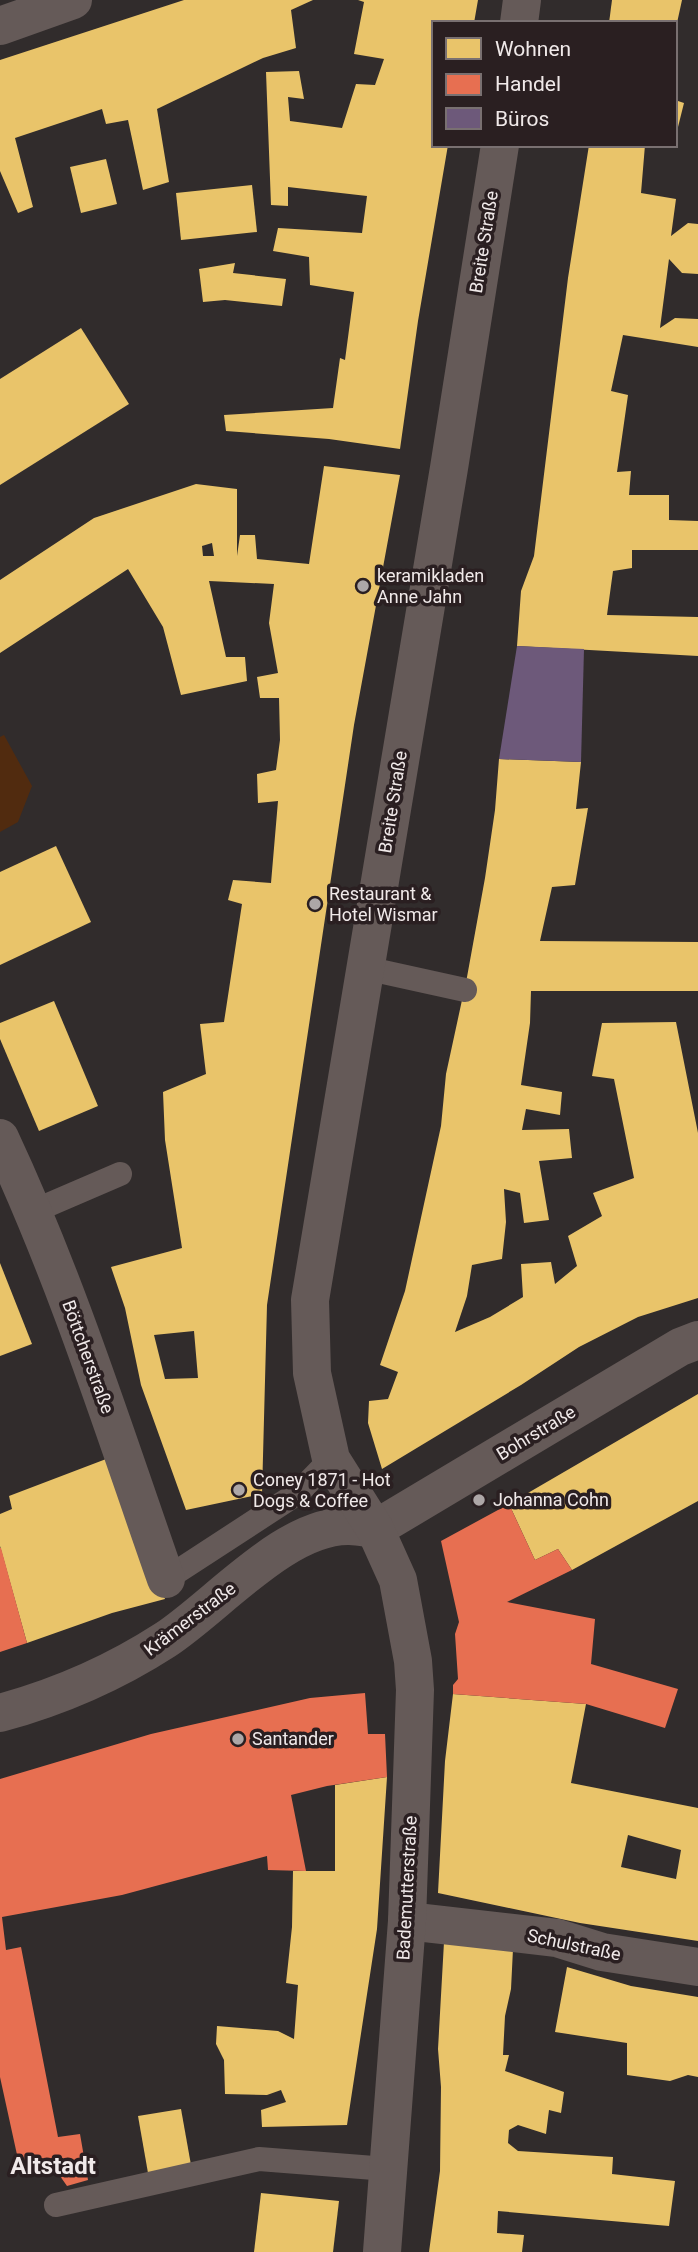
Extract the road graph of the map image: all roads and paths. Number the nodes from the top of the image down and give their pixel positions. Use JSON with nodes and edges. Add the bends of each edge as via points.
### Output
{"nodes":[{"id":1,"x":73,"y":0,"type":"edge"},
{"id":2,"x":522,"y":0,"type":"edge"},
{"id":3,"x":519,"y":21,"type":"edge"},
{"id":4,"x":0,"y":26,"type":"edge"},
{"id":5,"x":499,"y":147,"type":"edge"},
{"id":6,"x":365,"y":968,"type":"junction"},
{"id":7,"x":465,"y":990,"type":"dead end"},
{"id":8,"x":0,"y":1138,"type":"edge"},
{"id":9,"x":120,"y":1174,"type":"dead end"},
{"id":10,"x":34,"y":1211,"type":"junction"},
{"id":11,"x":698,"y":1340,"type":"edge"},
{"id":12,"x":331,"y":1459,"type":"junction"},
{"id":13,"x":375,"y":1530,"type":"junction"},
{"id":14,"x":166,"y":1579,"type":"joint"},
{"id":15,"x":0,"y":1713,"type":"edge"},
{"id":16,"x":407,"y":1921,"type":"junction"},
{"id":17,"x":698,"y":1967,"type":"edge"},
{"id":18,"x":387,"y":2169,"type":"junction"},
{"id":19,"x":56,"y":2205,"type":"dead end"},
{"id":20,"x":382,"y":2252,"type":"edge"}],
"edges":[{"from":1,"to":4,"type":"street"},
{"from":2,"to":3,"type":"street"},
{"from":5,"to":6,"type":"street","name":"Breite Straße"},
{"from":6,"to":7,"type":"lane"},
{"from":6,"to":12,"type":"street","name":"Breite Straße","via":[[310,1300],[312,1373]]},
{"from":8,"to":10,"type":"street","name":"Böttcherstraße"},
{"from":9,"to":10,"type":"lane"},
{"from":10,"to":14,"type":"street","name":"Böttcherstraße"},
{"from":11,"to":13,"type":"street","name":"Bohrstraße"},
{"from":12,"to":13,"type":"street","name":"Breite Straße"},
{"from":12,"to":14,"type":"lane","via":[[298,1493]]},
{"from":13,"to":15,"type":"street","name":"Krämerstraße","via":[[325,1529],[276,1552],[169,1638],[119,1669]]},
{"from":13,"to":16,"type":"street","name":"Bademutterstraße","via":[[398,1580],[414,1671]]},
{"from":16,"to":17,"type":"street","name":"Schulstraße","via":[[557,1938],[602,1952]]},
{"from":16,"to":18,"type":"street","name":"Bademutterstraße"},
{"from":18,"to":19,"type":"lane","via":[[259,2159]]},
{"from":18,"to":20,"type":"street","name":"Bademutterstraße"}]}
